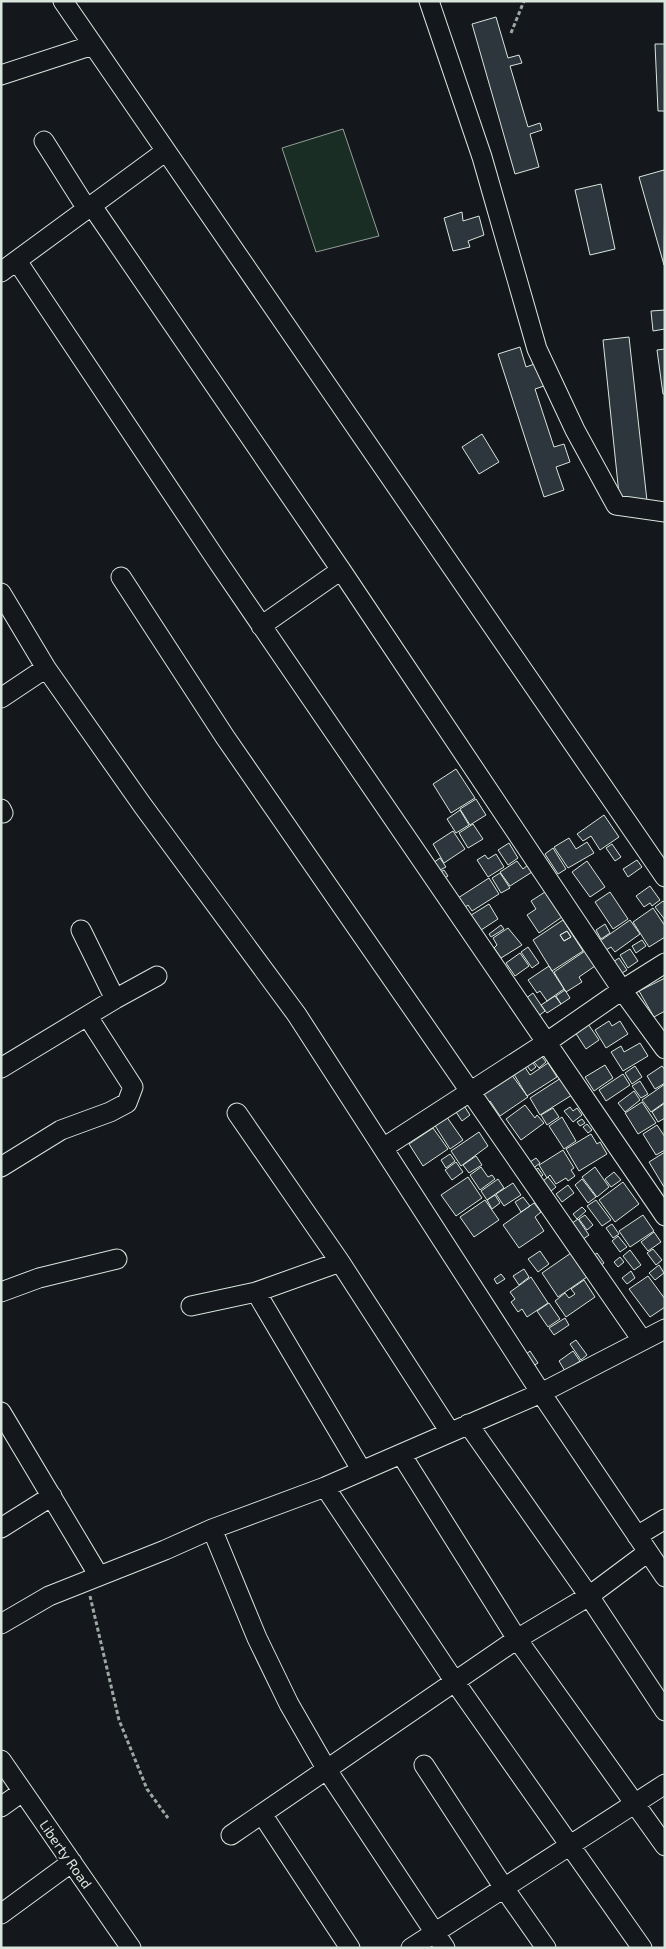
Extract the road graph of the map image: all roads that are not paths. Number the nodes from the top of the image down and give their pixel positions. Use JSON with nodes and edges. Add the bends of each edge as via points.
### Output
{"nodes":[{"id":1,"x":63,"y":1,"type":"edge"},
{"id":2,"x":429,"y":1,"type":"edge"},
{"id":3,"x":93,"y":45,"type":"junction"},
{"id":4,"x":1,"y":75,"type":"edge"},
{"id":5,"x":44,"y":141,"type":"dead end"},
{"id":6,"x":166,"y":152,"type":"junction"},
{"id":7,"x":90,"y":208,"type":"junction"},
{"id":8,"x":17,"y":261,"type":"junction"},
{"id":9,"x":1,"y":272,"type":"edge"},
{"id":10,"x":665,"y":512,"type":"edge"},
{"id":11,"x":341,"y":570,"type":"junction"},
{"id":12,"x":121,"y":576,"type":"dead end"},
{"id":13,"x":1,"y":593,"type":"edge"},
{"id":14,"x":261,"y":626,"type":"junction"},
{"id":15,"x":46,"y":668,"type":"junction"},
{"id":16,"x":1,"y":698,"type":"edge"},
{"id":17,"x":665,"y":878,"type":"edge"},
{"id":18,"x":81,"y":930,"type":"dead end"},
{"id":19,"x":665,"y":963,"type":"edge"},
{"id":20,"x":157,"y":976,"type":"dead end"},
{"id":21,"x":622,"y":990,"type":"junction"},
{"id":22,"x":115,"y":999,"type":"junction"},
{"id":23,"x":88,"y":1017,"type":"junction"},
{"id":24,"x":547,"y":1042,"type":"junction"},
{"id":25,"x":665,"y":1049,"type":"edge"},
{"id":26,"x":1,"y":1068,"type":"edge"},
{"id":27,"x":471,"y":1091,"type":"junction"},
{"id":28,"x":237,"y":1113,"type":"dead end"},
{"id":29,"x":383,"y":1148,"type":"junction"},
{"id":30,"x":1,"y":1167,"type":"edge"},
{"id":31,"x":665,"y":1216,"type":"edge"},
{"id":32,"x":117,"y":1259,"type":"dead end"},
{"id":33,"x":340,"y":1262,"type":"junction"},
{"id":34,"x":1,"y":1292,"type":"edge"},
{"id":35,"x":256,"y":1292,"type":"junction"},
{"id":36,"x":191,"y":1306,"type":"dead end"},
{"id":37,"x":665,"y":1328,"type":"edge"},
{"id":38,"x":642,"y":1340,"type":"junction"},
{"id":39,"x":541,"y":1392,"type":"junction"},
{"id":40,"x":1,"y":1412,"type":"edge"},
{"id":41,"x":468,"y":1424,"type":"junction"},
{"id":42,"x":450,"y":1432,"type":"junction"},
{"id":43,"x":401,"y":1454,"type":"junction"},
{"id":44,"x":362,"y":1471,"type":"junction"},
{"id":45,"x":325,"y":1487,"type":"junction"},
{"id":46,"x":52,"y":1496,"type":"junction"},
{"id":47,"x":665,"y":1518,"type":"edge"},
{"id":48,"x":1,"y":1528,"type":"edge"},
{"id":49,"x":212,"y":1529,"type":"junction"},
{"id":50,"x":637,"y":1536,"type":"junction"},
{"id":51,"x":648,"y":1552,"type":"junction"},
{"id":52,"x":665,"y":1578,"type":"edge"},
{"id":53,"x":93,"y":1579,"type":"junction"},
{"id":54,"x":589,"y":1596,"type":"junction"},
{"id":55,"x":1,"y":1624,"type":"edge"},
{"id":56,"x":518,"y":1639,"type":"junction"},
{"id":57,"x":455,"y":1682,"type":"junction"},
{"id":58,"x":665,"y":1711,"type":"edge"},
{"id":59,"x":1,"y":1760,"type":"edge"},
{"id":60,"x":424,"y":1765,"type":"dead end"},
{"id":61,"x":327,"y":1770,"type":"junction"},
{"id":62,"x":665,"y":1784,"type":"edge"},
{"id":63,"x":22,"y":1792,"type":"junction"},
{"id":64,"x":635,"y":1804,"type":"junction"},
{"id":65,"x":1,"y":1807,"type":"edge"},
{"id":66,"x":262,"y":1814,"type":"junction"},
{"id":67,"x":231,"y":1835,"type":"dead end"},
{"id":68,"x":570,"y":1846,"type":"junction"},
{"id":69,"x":665,"y":1846,"type":"edge"},
{"id":70,"x":72,"y":1862,"type":"junction"},
{"id":71,"x":504,"y":1888,"type":"junction"},
{"id":72,"x":1,"y":1914,"type":"edge"},
{"id":73,"x":440,"y":1941,"type":"edge"},
{"id":74,"x":131,"y":1948,"type":"edge"},
{"id":75,"x":350,"y":1948,"type":"edge"},
{"id":76,"x":411,"y":1948,"type":"edge"},
{"id":77,"x":546,"y":1948,"type":"edge"},
{"id":78,"x":642,"y":1948,"type":"edge"}],
"edges":[{"from":1,"to":3,"type":"street"},
{"from":2,"to":10,"type":"street","via":[[482,157],[542,358],[616,505]]},
{"from":3,"to":4,"type":"street"},
{"from":3,"to":6,"type":"street"},
{"from":5,"to":7,"type":"street"},
{"from":6,"to":7,"type":"street"},
{"from":6,"to":17,"type":"street"},
{"from":7,"to":8,"type":"street"},
{"from":7,"to":11,"type":"street"},
{"from":8,"to":9,"type":"street"},
{"from":8,"to":14,"type":"street"},
{"from":11,"to":14,"type":"street"},
{"from":11,"to":21,"type":"street"},
{"from":12,"to":27,"type":"street","via":[[225,736]]},
{"from":13,"to":15,"type":"street"},
{"from":14,"to":24,"type":"street"},
{"from":15,"to":16,"type":"street"},
{"from":15,"to":29,"type":"street","via":[[297,1015]]},
{"from":18,"to":22,"type":"street"},
{"from":19,"to":21,"type":"street"},
{"from":20,"to":22,"type":"street"},
{"from":21,"to":24,"type":"street"},
{"from":21,"to":25,"type":"street"},
{"from":22,"to":23,"type":"street"},
{"from":23,"to":26,"type":"street"},
{"from":23,"to":30,"type":"street","via":[[133,1087],[127,1103],[61,1130]]},
{"from":24,"to":27,"type":"street"},
{"from":24,"to":31,"type":"street"},
{"from":27,"to":29,"type":"street"},
{"from":27,"to":38,"type":"street"},
{"from":28,"to":33,"type":"street"},
{"from":29,"to":39,"type":"street"},
{"from":32,"to":34,"type":"street","via":[[40,1278]]},
{"from":33,"to":35,"type":"street"},
{"from":33,"to":42,"type":"street"},
{"from":35,"to":36,"type":"street"},
{"from":35,"to":44,"type":"street"},
{"from":37,"to":38,"type":"street"},
{"from":38,"to":39,"type":"street"},
{"from":39,"to":41,"type":"street"},
{"from":39,"to":50,"type":"street"},
{"from":40,"to":46,"type":"street"},
{"from":41,"to":42,"type":"street"},
{"from":41,"to":54,"type":"street"},
{"from":42,"to":43,"type":"street"},
{"from":43,"to":44,"type":"street"},
{"from":43,"to":56,"type":"street"},
{"from":44,"to":45,"type":"street"},
{"from":45,"to":49,"type":"street"},
{"from":45,"to":57,"type":"street"},
{"from":46,"to":48,"type":"street"},
{"from":46,"to":53,"type":"street"},
{"from":47,"to":50,"type":"street"},
{"from":49,"to":53,"type":"street"},
{"from":49,"to":61,"type":"street","via":[[257,1638],[289,1704]]},
{"from":50,"to":51,"type":"street"},
{"from":51,"to":52,"type":"street"},
{"from":51,"to":54,"type":"street"},
{"from":53,"to":55,"type":"street","via":[[49,1596]]},
{"from":54,"to":56,"type":"street"},
{"from":54,"to":58,"type":"street"},
{"from":56,"to":57,"type":"street"},
{"from":56,"to":64,"type":"street"},
{"from":57,"to":61,"type":"street"},
{"from":57,"to":68,"type":"street"},
{"from":59,"to":63,"type":"street","name":"Liberty Road"},
{"from":60,"to":71,"type":"street"},
{"from":61,"to":66,"type":"street"},
{"from":61,"to":73,"type":"street"},
{"from":62,"to":64,"type":"street"},
{"from":63,"to":65,"type":"street"},
{"from":63,"to":70,"type":"street","name":"Liberty Road"},
{"from":64,"to":68,"type":"street"},
{"from":64,"to":69,"type":"street"},
{"from":66,"to":67,"type":"street"},
{"from":66,"to":75,"type":"street"},
{"from":68,"to":71,"type":"street"},
{"from":68,"to":78,"type":"street"},
{"from":70,"to":72,"type":"street"},
{"from":70,"to":74,"type":"street","name":"Liberty Road"},
{"from":71,"to":73,"type":"street"},
{"from":71,"to":77,"type":"street"},
{"from":73,"to":76,"type":"street"}]}
